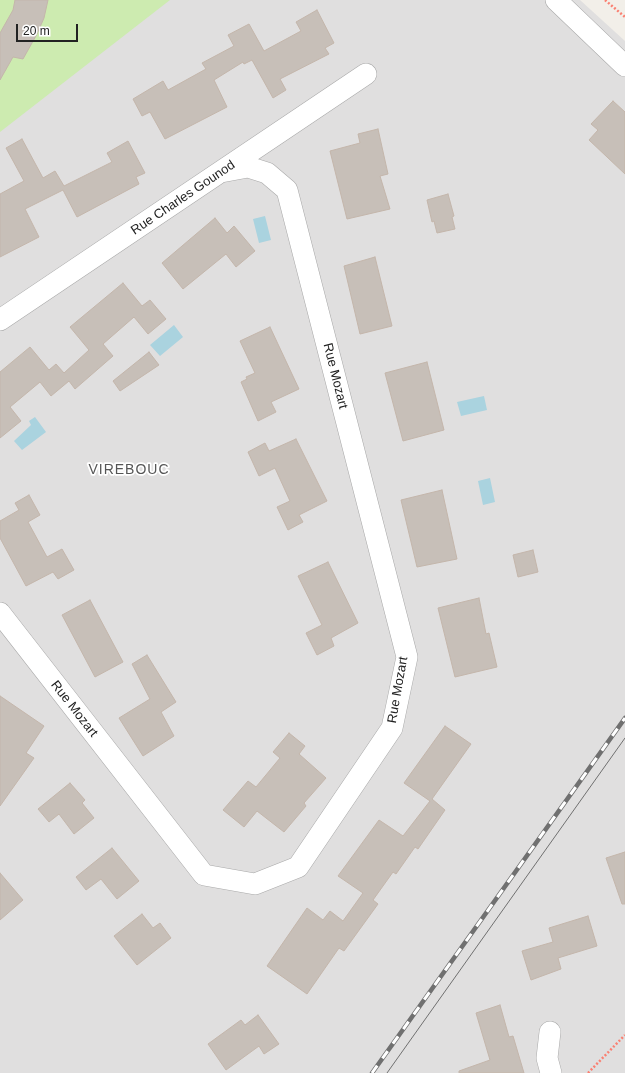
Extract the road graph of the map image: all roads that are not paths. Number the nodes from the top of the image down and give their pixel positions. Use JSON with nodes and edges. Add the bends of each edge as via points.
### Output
{"nodes":[{"id":1,"x":556,"y":0,"type":"edge"},
{"id":2,"x":625,"y":66,"type":"edge"},
{"id":3,"x":366,"y":74,"type":"dead end"},
{"id":4,"x":221,"y":172,"type":"junction"},
{"id":5,"x":0,"y":320,"type":"edge"},
{"id":6,"x":0,"y":613,"type":"edge"},
{"id":7,"x":550,"y":1032,"type":"dead end"},
{"id":8,"x":551,"y":1073,"type":"edge"}],
"edges":[{"from":1,"to":2,"type":"street"},
{"from":3,"to":4,"type":"street","name":"Rue Charles Gounod"},
{"from":4,"to":5,"type":"street","name":"Rue Charles Gounod"},
{"from":4,"to":6,"type":"street","name":"Rue Mozart","via":[[248,167],[266,173],[286,190],[407,657],[392,728],[298,868],[256,884],[204,875]]},
{"from":7,"to":8,"type":"street","via":[[547,1058]]}]}
